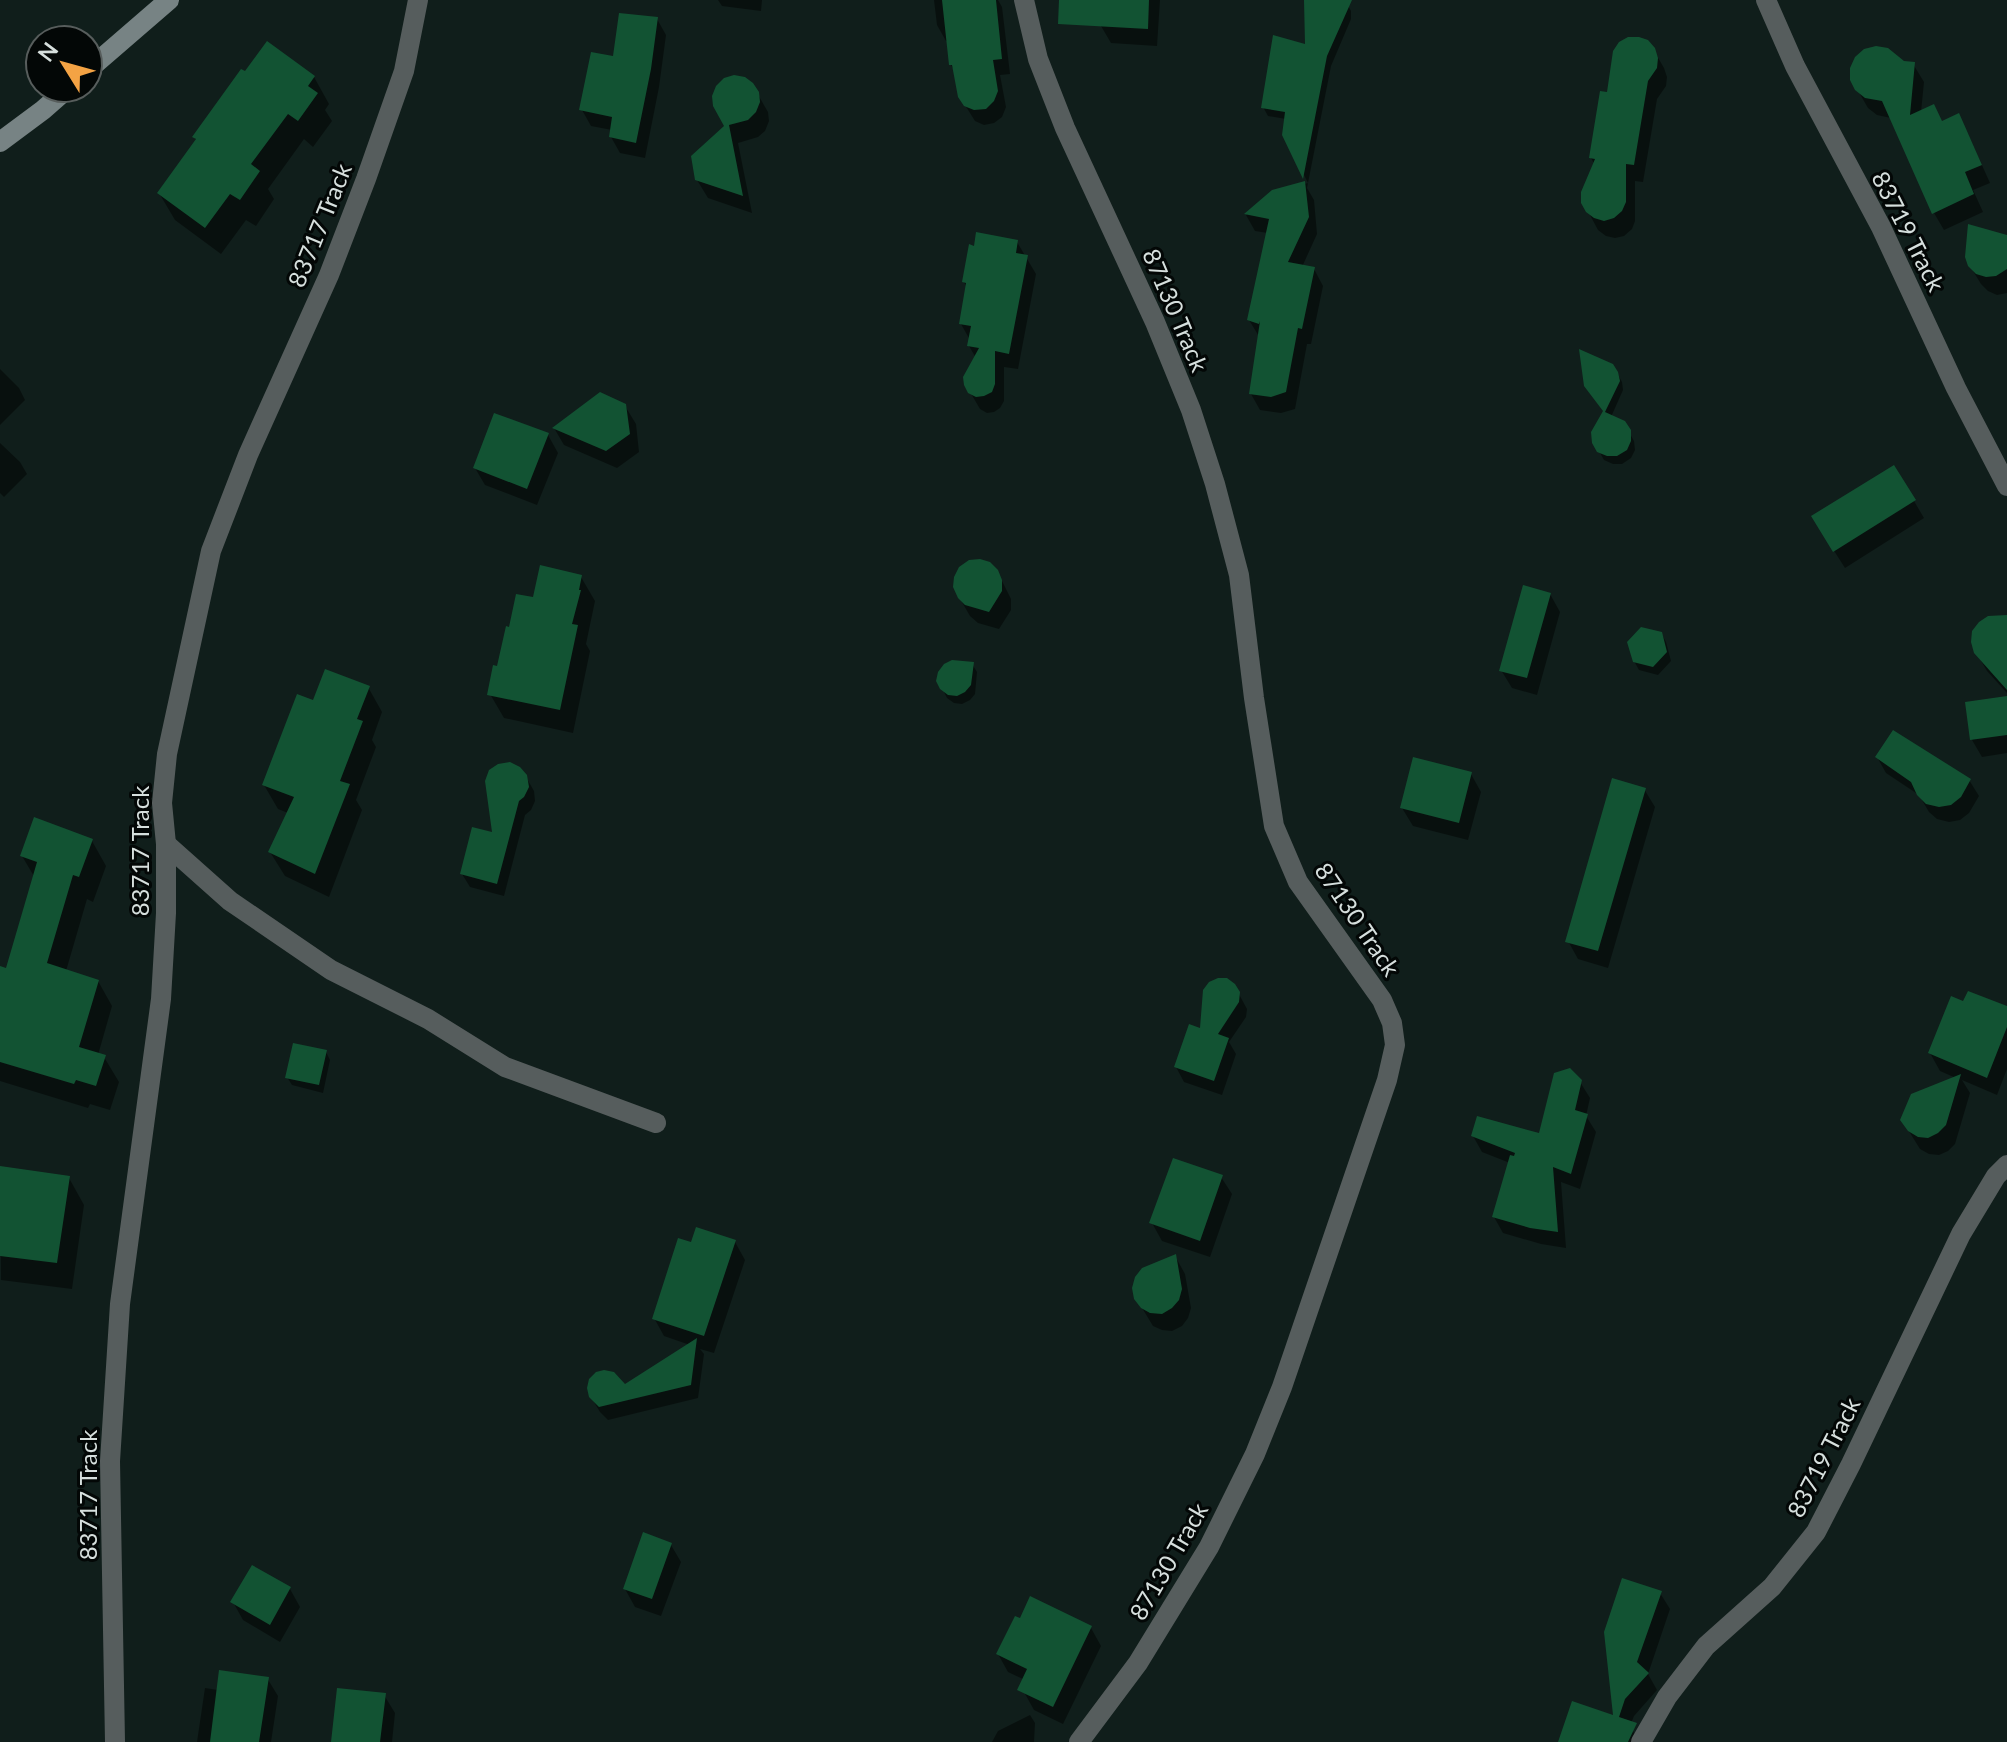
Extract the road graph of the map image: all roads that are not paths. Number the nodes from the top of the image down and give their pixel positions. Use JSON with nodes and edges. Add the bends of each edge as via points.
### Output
{"nodes":[{"id":1,"x":169,"y":0,"type":"edge"},
{"id":2,"x":418,"y":0,"type":"edge"},
{"id":3,"x":1024,"y":0,"type":"edge"},
{"id":4,"x":1766,"y":0,"type":"edge"},
{"id":5,"x":104,"y":56,"type":"edge"},
{"id":6,"x":50,"y":104,"type":"edge"},
{"id":7,"x":0,"y":142,"type":"edge"},
{"id":8,"x":2005,"y":481,"type":"edge"},
{"id":9,"x":166,"y":844,"type":"junction"},
{"id":10,"x":656,"y":1123,"type":"dead end"},
{"id":11,"x":2007,"y":1165,"type":"edge"},
{"id":12,"x":115,"y":1742,"type":"edge"},
{"id":13,"x":1079,"y":1742,"type":"edge"},
{"id":14,"x":1641,"y":1742,"type":"edge"}],
"edges":[{"from":1,"to":5,"type":"street"},
{"from":2,"to":9,"type":"street","name":"83717 Track","via":[[404,71],[366,179],[211,551],[167,754],[162,803]]},
{"from":3,"to":13,"type":"street","name":"87130 Track","via":[[1038,59],[1155,322],[1215,484],[1239,575],[1274,826],[1298,882],[1382,1000],[1395,1045],[1309,1311],[1255,1454],[1209,1547],[1146,1652]]},
{"from":4,"to":8,"type":"street","name":"83719 Track"},
{"from":6,"to":7,"type":"street"},
{"from":9,"to":10,"type":"street","via":[[230,901],[331,970],[428,1019],[505,1067]]},
{"from":9,"to":12,"type":"street","name":"83717 Track","via":[[161,999],[120,1304],[111,1446]]},
{"from":11,"to":14,"type":"street","name":"83719 Track","via":[[1961,1234],[1816,1532],[1772,1587],[1706,1646]]}]}
